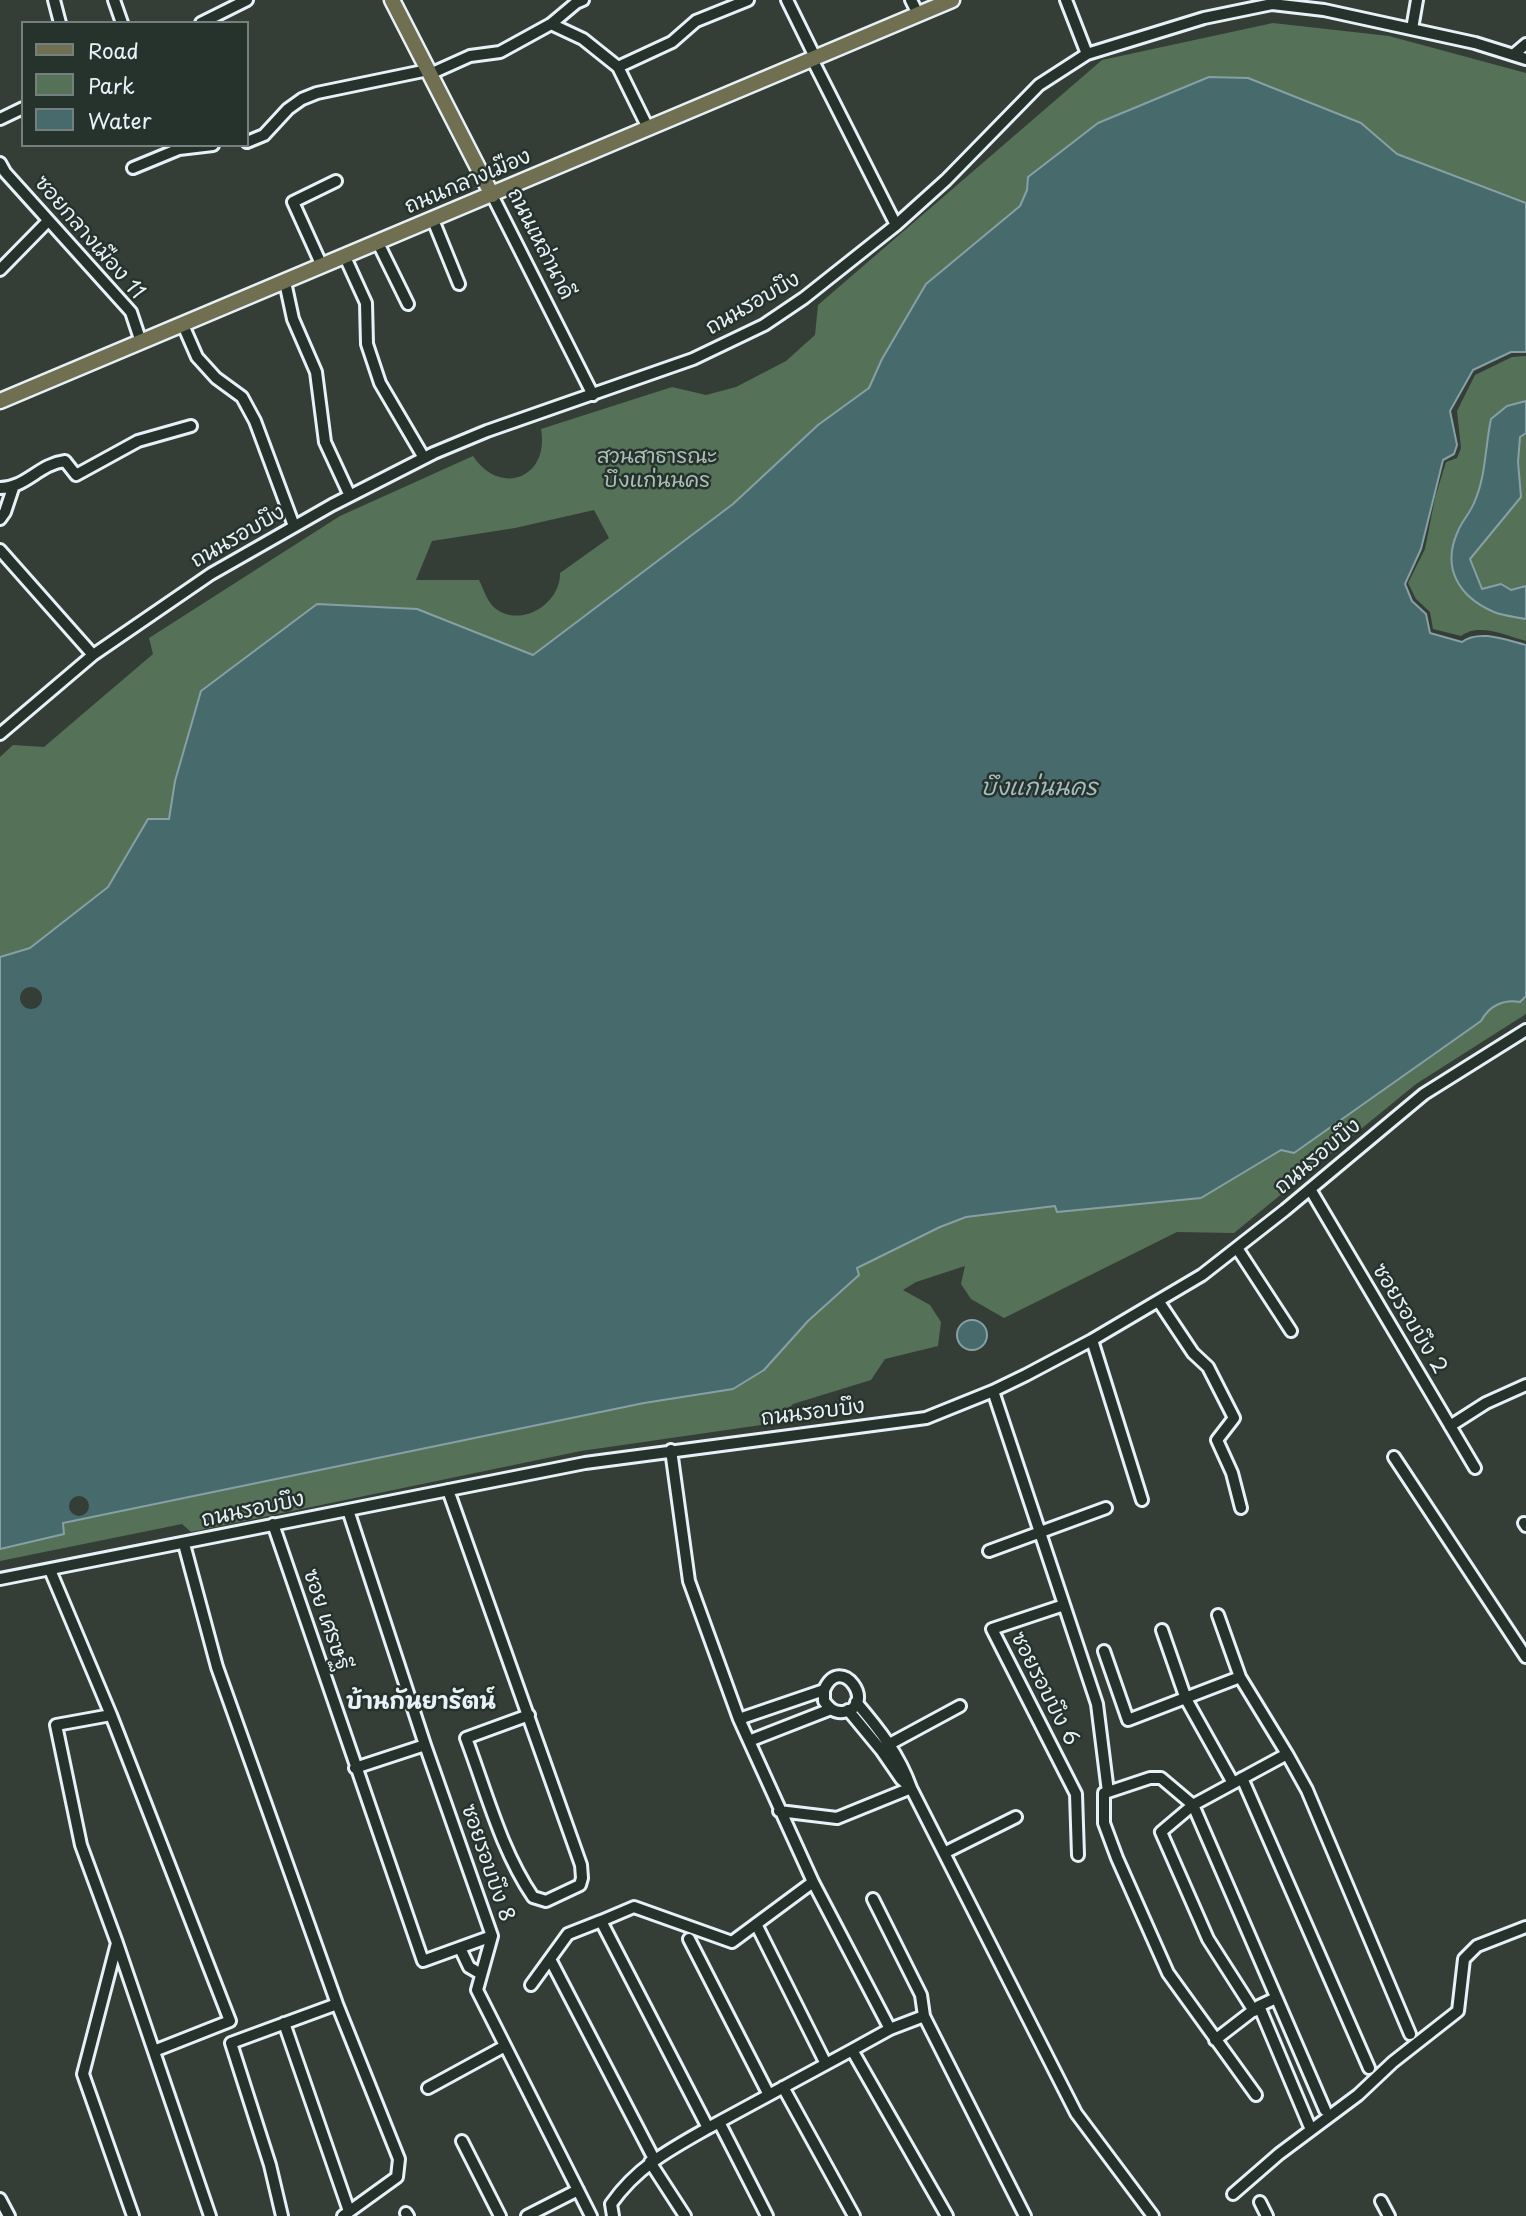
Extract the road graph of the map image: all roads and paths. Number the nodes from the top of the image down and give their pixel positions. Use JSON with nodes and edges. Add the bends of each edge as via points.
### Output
{"nodes":[{"id":1,"x":54,"y":0,"type":"edge"},
{"id":2,"x":114,"y":0,"type":"edge"},
{"id":3,"x":247,"y":0,"type":"edge"},
{"id":4,"x":392,"y":0,"type":"edge"},
{"id":5,"x":583,"y":0,"type":"edge"},
{"id":6,"x":748,"y":0,"type":"edge"},
{"id":7,"x":787,"y":0,"type":"edge"},
{"id":8,"x":952,"y":0,"type":"edge"},
{"id":9,"x":1066,"y":0,"type":"edge"},
{"id":10,"x":1417,"y":0,"type":"edge"},
{"id":11,"x":1260,"y":3,"type":"edge"},
{"id":12,"x":915,"y":7,"type":"edge"},
{"id":13,"x":59,"y":21,"type":"edge"},
{"id":14,"x":121,"y":21,"type":"edge"},
{"id":15,"x":205,"y":21,"type":"edge"},
{"id":16,"x":551,"y":24,"type":"junction"},
{"id":17,"x":1412,"y":29,"type":"junction"},
{"id":18,"x":1526,"y":44,"type":"edge"},
{"id":19,"x":1087,"y":54,"type":"junction"},
{"id":20,"x":1513,"y":55,"type":"junction"},
{"id":21,"x":813,"y":58,"type":"junction"},
{"id":22,"x":1526,"y":59,"type":"edge"},
{"id":23,"x":618,"y":67,"type":"junction"},
{"id":24,"x":429,"y":72,"type":"junction"},
{"id":25,"x":21,"y":109,"type":"edge"},
{"id":26,"x":0,"y":119,"type":"edge"},
{"id":27,"x":648,"y":128,"type":"junction"},
{"id":28,"x":248,"y":142,"type":"edge"},
{"id":29,"x":196,"y":147,"type":"edge"},
{"id":30,"x":0,"y":163,"type":"edge"},
{"id":31,"x":133,"y":168,"type":"dead end"},
{"id":32,"x":335,"y":181,"type":"dead end"},
{"id":33,"x":492,"y":195,"type":"junction"},
{"id":34,"x":433,"y":220,"type":"junction"},
{"id":35,"x":48,"y":221,"type":"junction"},
{"id":36,"x":896,"y":225,"type":"junction"},
{"id":37,"x":378,"y":243,"type":"junction"},
{"id":38,"x":345,"y":257,"type":"junction"},
{"id":39,"x":322,"y":267,"type":"junction"},
{"id":40,"x":0,"y":270,"type":"edge"},
{"id":41,"x":285,"y":282,"type":"junction"},
{"id":42,"x":459,"y":285,"type":"dead end"},
{"id":43,"x":408,"y":303,"type":"dead end"},
{"id":44,"x":183,"y":325,"type":"junction"},
{"id":45,"x":141,"y":342,"type":"junction"},
{"id":46,"x":593,"y":395,"type":"junction"},
{"id":47,"x":0,"y":401,"type":"edge"},
{"id":48,"x":191,"y":426,"type":"dead end"},
{"id":49,"x":424,"y":458,"type":"junction"},
{"id":50,"x":0,"y":488,"type":"edge"},
{"id":51,"x":13,"y":488,"type":"junction"},
{"id":52,"x":350,"y":496,"type":"junction"},
{"id":53,"x":0,"y":519,"type":"edge"},
{"id":54,"x":295,"y":526,"type":"junction"},
{"id":55,"x":0,"y":550,"type":"edge"},
{"id":56,"x":93,"y":655,"type":"junction"},
{"id":57,"x":0,"y":734,"type":"edge"},
{"id":58,"x":1526,"y":1030,"type":"edge"},
{"id":59,"x":1310,"y":1189,"type":"junction"},
{"id":60,"x":1237,"y":1248,"type":"junction"},
{"id":61,"x":1159,"y":1302,"type":"junction"},
{"id":62,"x":1291,"y":1331,"type":"dead end"},
{"id":63,"x":1092,"y":1340,"type":"junction"},
{"id":64,"x":1526,"y":1385,"type":"edge"},
{"id":65,"x":993,"y":1391,"type":"junction"},
{"id":66,"x":1450,"y":1426,"type":"junction"},
{"id":67,"x":671,"y":1450,"type":"junction"},
{"id":68,"x":1394,"y":1457,"type":"dead end"},
{"id":69,"x":1475,"y":1468,"type":"dead end"},
{"id":70,"x":448,"y":1490,"type":"junction"},
{"id":71,"x":1142,"y":1500,"type":"dead end"},
{"id":72,"x":1105,"y":1508,"type":"dead end"},
{"id":73,"x":1241,"y":1508,"type":"dead end"},
{"id":74,"x":348,"y":1510,"type":"junction"},
{"id":75,"x":273,"y":1524,"type":"junction"},
{"id":76,"x":1042,"y":1533,"type":"junction"},
{"id":77,"x":184,"y":1544,"type":"junction"},
{"id":78,"x":989,"y":1552,"type":"dead end"},
{"id":79,"x":50,"y":1570,"type":"junction"},
{"id":80,"x":0,"y":1579,"type":"edge"},
{"id":81,"x":1064,"y":1605,"type":"junction"},
{"id":82,"x":1218,"y":1615,"type":"dead end"},
{"id":83,"x":1162,"y":1630,"type":"dead end"},
{"id":84,"x":1104,"y":1651,"type":"dead end"},
{"id":85,"x":1526,"y":1657,"type":"edge"},
{"id":86,"x":1240,"y":1677,"type":"junction"},
{"id":87,"x":824,"y":1690,"type":"junction"},
{"id":88,"x":1186,"y":1699,"type":"junction"},
{"id":89,"x":852,"y":1706,"type":"junction"},
{"id":90,"x":960,"y":1706,"type":"dead end"},
{"id":91,"x":831,"y":1709,"type":"junction"},
{"id":92,"x":111,"y":1714,"type":"junction"},
{"id":93,"x":529,"y":1715,"type":"junction"},
{"id":94,"x":739,"y":1719,"type":"junction"},
{"id":95,"x":749,"y":1741,"type":"junction"},
{"id":96,"x":425,"y":1745,"type":"junction"},
{"id":97,"x":885,"y":1747,"type":"junction"},
{"id":98,"x":1287,"y":1754,"type":"junction"},
{"id":99,"x":355,"y":1768,"type":"junction"},
{"id":100,"x":1238,"y":1781,"type":"junction"},
{"id":101,"x":911,"y":1788,"type":"junction"},
{"id":102,"x":1108,"y":1792,"type":"junction"},
{"id":103,"x":1193,"y":1805,"type":"junction"},
{"id":104,"x":779,"y":1811,"type":"junction"},
{"id":105,"x":1016,"y":1817,"type":"dead end"},
{"id":106,"x":944,"y":1853,"type":"junction"},
{"id":107,"x":1078,"y":1855,"type":"dead end"},
{"id":108,"x":813,"y":1882,"type":"junction"},
{"id":109,"x":873,"y":1899,"type":"dead end"},
{"id":110,"x":601,"y":1921,"type":"junction"},
{"id":111,"x":756,"y":1924,"type":"junction"},
{"id":112,"x":1526,"y":1927,"type":"edge"},
{"id":113,"x":492,"y":1936,"type":"junction"},
{"id":114,"x":689,"y":1940,"type":"dead end"},
{"id":115,"x":117,"y":1942,"type":"junction"},
{"id":116,"x":460,"y":1948,"type":"junction"},
{"id":117,"x":550,"y":1959,"type":"junction"},
{"id":118,"x":481,"y":1974,"type":"junction"},
{"id":119,"x":531,"y":1985,"type":"dead end"},
{"id":120,"x":1276,"y":1998,"type":"junction"},
{"id":121,"x":337,"y":2004,"type":"junction"},
{"id":122,"x":1257,"y":2008,"type":"junction"},
{"id":123,"x":924,"y":2016,"type":"junction"},
{"id":124,"x":284,"y":2023,"type":"junction"},
{"id":125,"x":890,"y":2029,"type":"junction"},
{"id":126,"x":1410,"y":2034,"type":"dead end"},
{"id":127,"x":1215,"y":2040,"type":"junction"},
{"id":128,"x":505,"y":2046,"type":"junction"},
{"id":129,"x":852,"y":2050,"type":"junction"},
{"id":130,"x":154,"y":2051,"type":"junction"},
{"id":131,"x":826,"y":2064,"type":"junction"},
{"id":132,"x":1369,"y":2068,"type":"dead end"},
{"id":133,"x":783,"y":2087,"type":"junction"},
{"id":134,"x":428,"y":2088,"type":"dead end"},
{"id":135,"x":769,"y":2095,"type":"junction"},
{"id":136,"x":1256,"y":2095,"type":"dead end"},
{"id":137,"x":1325,"y":2110,"type":"dead end"},
{"id":138,"x":719,"y":2122,"type":"junction"},
{"id":139,"x":1309,"y":2125,"type":"dead end"},
{"id":140,"x":708,"y":2128,"type":"junction"},
{"id":141,"x":461,"y":2141,"type":"dead end"},
{"id":142,"x":652,"y":2161,"type":"junction"},
{"id":143,"x":578,"y":2190,"type":"junction"},
{"id":144,"x":1233,"y":2194,"type":"dead end"},
{"id":145,"x":0,"y":2199,"type":"edge"},
{"id":146,"x":1381,"y":2201,"type":"dead end"},
{"id":147,"x":1260,"y":2202,"type":"dead end"},
{"id":148,"x":346,"y":2214,"type":"edge"},
{"id":149,"x":9,"y":2216,"type":"edge"},
{"id":150,"x":133,"y":2216,"type":"edge"},
{"id":151,"x":210,"y":2216,"type":"edge"},
{"id":152,"x":282,"y":2216,"type":"edge"},
{"id":153,"x":500,"y":2216,"type":"edge"},
{"id":154,"x":527,"y":2216,"type":"edge"},
{"id":155,"x":591,"y":2216,"type":"edge"},
{"id":156,"x":612,"y":2216,"type":"edge"},
{"id":157,"x":685,"y":2216,"type":"edge"},
{"id":158,"x":767,"y":2216,"type":"edge"},
{"id":159,"x":853,"y":2216,"type":"edge"},
{"id":160,"x":947,"y":2216,"type":"edge"},
{"id":161,"x":1025,"y":2216,"type":"edge"},
{"id":162,"x":1153,"y":2216,"type":"edge"},
{"id":163,"x":1267,"y":2216,"type":"edge"},
{"id":164,"x":1389,"y":2216,"type":"edge"}],
"edges":[{"from":1,"to":13,"type":"street"},
{"from":2,"to":14,"type":"street"},
{"from":3,"to":15,"type":"street"},
{"from":4,"to":24,"type":"main road","name":"ถนนเหล่านาดี"},
{"from":5,"to":16,"type":"street"},
{"from":6,"to":23,"type":"street","via":[[696,21],[672,42]]},
{"from":7,"to":21,"type":"street"},
{"from":8,"to":12,"type":"main road","name":"ถนนกลางเมือง"},
{"from":9,"to":19,"type":"street"},
{"from":10,"to":17,"type":"street"},
{"from":11,"to":17,"type":"street","name":"ถนนรอบบึง","via":[[1324,10]]},
{"from":11,"to":19,"type":"street","name":"ถนนรอบบึง"},
{"from":12,"to":21,"type":"main road","name":"ถนนกลางเมือง"},
{"from":16,"to":23,"type":"street","via":[[583,39]]},
{"from":16,"to":24,"type":"street","via":[[500,52]]},
{"from":17,"to":20,"type":"street","name":"ถนนรอบบึง"},
{"from":18,"to":20,"type":"street"},
{"from":19,"to":36,"type":"street","name":"ถนนรอบบึง","via":[[1039,85]]},
{"from":20,"to":22,"type":"street","name":"ถนนรอบบึง"},
{"from":21,"to":27,"type":"main road","name":"ถนนกลางเมือง"},
{"from":21,"to":36,"type":"street"},
{"from":23,"to":27,"type":"street"},
{"from":24,"to":28,"type":"street","via":[[317,93],[288,109],[264,135]]},
{"from":24,"to":33,"type":"main road","name":"ถนนเหล่านาดี"},
{"from":25,"to":26,"type":"street"},
{"from":27,"to":33,"type":"main road","name":"ถนนกลางเมือง"},
{"from":29,"to":31,"type":"street"},
{"from":30,"to":35,"type":"street","name":"ซอยกลางเมือง 11"},
{"from":32,"to":39,"type":"street","via":[[293,201]]},
{"from":33,"to":34,"type":"main road","name":"ถนนกลางเมือง"},
{"from":33,"to":46,"type":"street","name":"ถนนเหล่านาดี"},
{"from":34,"to":37,"type":"main road","name":"ถนนกลางเมือง"},
{"from":34,"to":42,"type":"street"},
{"from":35,"to":40,"type":"street"},
{"from":35,"to":45,"type":"street","name":"ซอยกลางเมือง 11","via":[[131,312]]},
{"from":36,"to":46,"type":"street","name":"ถนนรอบบึง","via":[[764,325],[693,359]]},
{"from":37,"to":38,"type":"main road","name":"ถนนกลางเมือง"},
{"from":37,"to":43,"type":"street"},
{"from":38,"to":39,"type":"main road","name":"ถนนกลางเมือง"},
{"from":38,"to":49,"type":"street","via":[[366,303],[367,344],[380,383]]},
{"from":39,"to":41,"type":"main road","name":"ถนนกลางเมือง"},
{"from":41,"to":44,"type":"main road","name":"ถนนกลางเมือง"},
{"from":41,"to":52,"type":"street","via":[[293,318],[316,372],[325,442]]},
{"from":44,"to":45,"type":"main road","name":"ถนนกลางเมือง"},
{"from":44,"to":54,"type":"street","via":[[197,357],[242,397]]},
{"from":45,"to":47,"type":"main road","name":"ถนนกลางเมือง"},
{"from":46,"to":49,"type":"street","name":"ถนนรอบบึง"},
{"from":48,"to":51,"type":"street","via":[[138,441],[76,475],[65,461],[52,463]]},
{"from":49,"to":52,"type":"street","name":"ถนนรอบบึง"},
{"from":50,"to":51,"type":"street"},
{"from":51,"to":53,"type":"street"},
{"from":52,"to":54,"type":"street","name":"ถนนรอบบึง"},
{"from":54,"to":56,"type":"street","name":"ถนนรอบบึง","via":[[211,574]]},
{"from":55,"to":56,"type":"street"},
{"from":56,"to":57,"type":"street","name":"ถนนรอบบึง"},
{"from":58,"to":59,"type":"street","name":"ถนนรอบบึง","via":[[1424,1094]]},
{"from":59,"to":60,"type":"street","name":"ถนนรอบบึง"},
{"from":59,"to":66,"type":"street","name":"ซอยรอบบึง 2"},
{"from":60,"to":61,"type":"street","name":"ถนนรอบบึง"},
{"from":60,"to":62,"type":"street"},
{"from":61,"to":63,"type":"street","name":"ถนนรอบบึง"},
{"from":61,"to":73,"type":"street","via":[[1193,1353],[1208,1367],[1234,1418],[1217,1440]]},
{"from":63,"to":65,"type":"street","name":"ถนนรอบบึง"},
{"from":63,"to":71,"type":"street"},
{"from":64,"to":66,"type":"street"},
{"from":65,"to":67,"type":"street","name":"ถนนรอบบึง","via":[[926,1418]]},
{"from":65,"to":76,"type":"street"},
{"from":66,"to":69,"type":"street","name":"ซอยรอบบึง 2"},
{"from":67,"to":70,"type":"street","name":"ถนนรอบบึง"},
{"from":67,"to":94,"type":"street","via":[[689,1581]]},
{"from":68,"to":85,"type":"street"},
{"from":70,"to":74,"type":"street","name":"ถนนรอบบึง"},
{"from":70,"to":93,"type":"street"},
{"from":72,"to":76,"type":"street"},
{"from":74,"to":75,"type":"street","name":"ถนนรอบบึง"},
{"from":74,"to":96,"type":"street","name":"ซอยรอบบึง 8"},
{"from":75,"to":77,"type":"street","name":"ถนนรอบบึง"},
{"from":75,"to":99,"type":"street","name":"ซอย เศรษฐี"},
{"from":76,"to":78,"type":"street"},
{"from":76,"to":81,"type":"street"},
{"from":77,"to":79,"type":"street","name":"ถนนรอบบึง"},
{"from":77,"to":121,"type":"street","via":[[217,1667]]},
{"from":79,"to":80,"type":"street","name":"ถนนรอบบึง"},
{"from":79,"to":92,"type":"street"},
{"from":81,"to":102,"type":"street","via":[[1097,1704]]},
{"from":81,"to":107,"type":"street","name":"ซอยรอบบึง 6","via":[[992,1629],[1076,1794]]},
{"from":82,"to":86,"type":"street"},
{"from":83,"to":88,"type":"street"},
{"from":84,"to":88,"type":"street","via":[[1128,1720]]},
{"from":86,"to":88,"type":"street"},
{"from":86,"to":98,"type":"street"},
{"from":87,"to":89,"type":"street","via":[[835,1678],[847,1678],[856,1686],[858,1697]]},
{"from":87,"to":91,"type":"street","via":[[824,1701]]},
{"from":87,"to":94,"type":"street"},
{"from":88,"to":100,"type":"street"},
{"from":89,"to":91,"type":"street","via":[[836,1712]]},
{"from":89,"to":97,"type":"street"},
{"from":90,"to":97,"type":"street"},
{"from":91,"to":95,"type":"street"},
{"from":92,"to":115,"type":"street","via":[[56,1725],[81,1845]]},
{"from":92,"to":130,"type":"street","via":[[230,2021]]},
{"from":93,"to":93,"type":"street","via":[[582,1871],[580,1885],[546,1901],[533,1898],[521,1880],[466,1738]]},
{"from":94,"to":95,"type":"street"},
{"from":95,"to":104,"type":"street"},
{"from":96,"to":99,"type":"street"},
{"from":96,"to":113,"type":"street","name":"ซอยรอบบึง 8"},
{"from":97,"to":101,"type":"street","via":[[901,1779]]},
{"from":98,"to":100,"type":"street"},
{"from":98,"to":126,"type":"street","via":[[1307,1790]]},
{"from":99,"to":116,"type":"street","name":"ซอย เศรษฐี","via":[[423,1961]]},
{"from":100,"to":103,"type":"street"},
{"from":100,"to":132,"type":"street"},
{"from":101,"to":104,"type":"street","via":[[837,1818]]},
{"from":101,"to":106,"type":"street"},
{"from":102,"to":103,"type":"street","via":[[1161,1779]]},
{"from":102,"to":127,"type":"street","via":[[1104,1793],[1104,1822],[1116,1858],[1168,1973]]},
{"from":103,"to":120,"type":"street"},
{"from":103,"to":122,"type":"street","via":[[1161,1832],[1208,1939]]},
{"from":104,"to":108,"type":"street"},
{"from":105,"to":106,"type":"street"},
{"from":106,"to":162,"type":"street","via":[[1076,2113]]},
{"from":108,"to":111,"type":"street"},
{"from":108,"to":125,"type":"street"},
{"from":109,"to":123,"type":"street","via":[[920,1995]]},
{"from":110,"to":111,"type":"street","via":[[634,1907],[732,1942]]},
{"from":110,"to":117,"type":"street","via":[[568,1934]]},
{"from":110,"to":140,"type":"street"},
{"from":111,"to":131,"type":"street"},
{"from":112,"to":144,"type":"street","via":[[1476,1946],[1464,1959],[1458,2011]]},
{"from":113,"to":116,"type":"street"},
{"from":113,"to":118,"type":"street","name":"ซอยรอบบึง 8"},
{"from":114,"to":135,"type":"street"},
{"from":115,"to":130,"type":"street"},
{"from":115,"to":150,"type":"street","via":[[83,2074]]},
{"from":116,"to":118,"type":"street","via":[[469,1967]]},
{"from":117,"to":119,"type":"street"},
{"from":117,"to":142,"type":"street"},
{"from":118,"to":128,"type":"street","name":"ซอยรอบบึง 8","via":[[477,1990]]},
{"from":120,"to":122,"type":"street"},
{"from":120,"to":137,"type":"street"},
{"from":121,"to":124,"type":"street"},
{"from":121,"to":148,"type":"street","via":[[399,2159],[397,2177]]},
{"from":122,"to":127,"type":"street"},
{"from":122,"to":139,"type":"street"},
{"from":123,"to":125,"type":"street"},
{"from":123,"to":161,"type":"street"},
{"from":124,"to":148,"type":"street"},
{"from":124,"to":152,"type":"street","via":[[230,2043]]},
{"from":125,"to":129,"type":"street"},
{"from":127,"to":136,"type":"street"},
{"from":128,"to":134,"type":"street"},
{"from":128,"to":143,"type":"street","name":"ซอยรอบบึง 8"},
{"from":129,"to":131,"type":"street"},
{"from":129,"to":160,"type":"street"},
{"from":130,"to":151,"type":"street"},
{"from":131,"to":133,"type":"street"},
{"from":133,"to":135,"type":"street"},
{"from":133,"to":159,"type":"street"},
{"from":135,"to":138,"type":"street"},
{"from":138,"to":140,"type":"street"},
{"from":138,"to":158,"type":"street"},
{"from":140,"to":142,"type":"street"},
{"from":141,"to":153,"type":"street"},
{"from":142,"to":156,"type":"street","via":[[625,2183],[611,2204]]},
{"from":142,"to":157,"type":"street"},
{"from":143,"to":154,"type":"street"},
{"from":143,"to":155,"type":"street","name":"ซอยรอบบึง 8"},
{"from":145,"to":149,"type":"street"},
{"from":146,"to":164,"type":"street"},
{"from":147,"to":163,"type":"street"}]}
